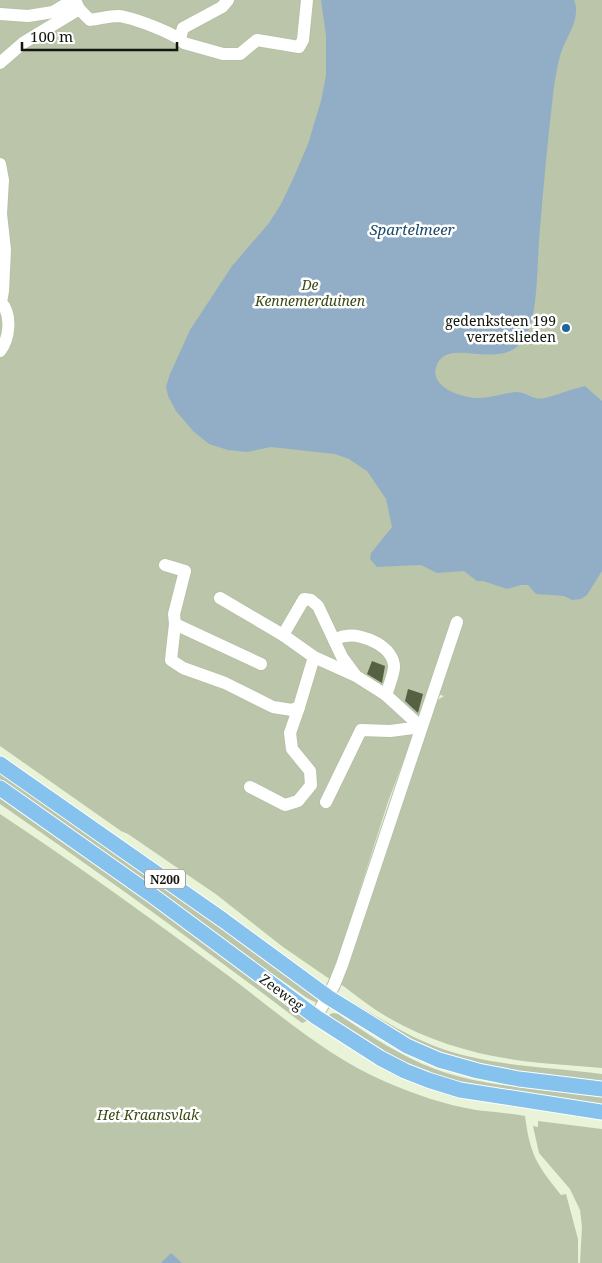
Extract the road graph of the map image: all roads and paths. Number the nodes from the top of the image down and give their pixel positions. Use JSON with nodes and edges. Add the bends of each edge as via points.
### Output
{"nodes":[{"id":1,"x":228,"y":0,"type":"edge"},
{"id":2,"x":307,"y":0,"type":"edge"},
{"id":3,"x":76,"y":3,"type":"edge"},
{"id":4,"x":0,"y":14,"type":"edge"},
{"id":5,"x":180,"y":38,"type":"junction"},
{"id":6,"x":0,"y":63,"type":"edge"},
{"id":7,"x":0,"y":164,"type":"edge"},
{"id":8,"x":1,"y":221,"type":"edge"},
{"id":9,"x":0,"y":302,"type":"edge"},
{"id":10,"x":0,"y":352,"type":"edge"},
{"id":11,"x":165,"y":565,"type":"dead end"},
{"id":12,"x":220,"y":598,"type":"dead end"},
{"id":13,"x":456,"y":622,"type":"dead end"},
{"id":14,"x":175,"y":624,"type":"junction"},
{"id":15,"x":283,"y":635,"type":"junction"},
{"id":16,"x":334,"y":640,"type":"junction"},
{"id":17,"x":314,"y":657,"type":"junction"},
{"id":18,"x":261,"y":664,"type":"dead end"},
{"id":19,"x":356,"y":676,"type":"junction"},
{"id":20,"x":386,"y":695,"type":"junction"},
{"id":21,"x":300,"y":707,"type":"junction"},
{"id":22,"x":421,"y":727,"type":"junction"},
{"id":23,"x":0,"y":764,"type":"edge"},
{"id":24,"x":250,"y":787,"type":"dead end"},
{"id":25,"x":0,"y":788,"type":"edge"},
{"id":26,"x":326,"y":802,"type":"dead end"},
{"id":27,"x":328,"y":997,"type":"junction"},
{"id":28,"x":316,"y":1017,"type":"junction"},
{"id":29,"x":602,"y":1089,"type":"edge"},
{"id":30,"x":602,"y":1112,"type":"edge"}],
"edges":[{"from":1,"to":5,"type":"lane","via":[[222,7],[183,28]]},
{"from":2,"to":5,"type":"lane","via":[[303,40],[299,48],[257,40],[240,54],[222,54],[184,43]]},
{"from":3,"to":4,"type":"lane","via":[[53,12],[28,16]]},
{"from":3,"to":5,"type":"lane","via":[[90,20],[118,16]]},
{"from":3,"to":6,"type":"lane"},
{"from":7,"to":8,"type":"lane"},
{"from":8,"to":9,"type":"lane","via":[[5,250]]},
{"from":9,"to":10,"type":"lane","via":[[5,307],[8,325],[7,342]]},
{"from":11,"to":14,"type":"lane","via":[[185,571],[174,614]]},
{"from":12,"to":15,"type":"lane"},
{"from":13,"to":22,"type":"lane"},
{"from":14,"to":18,"type":"lane"},
{"from":14,"to":21,"type":"lane","via":[[171,660],[182,668],[225,683],[273,707],[292,710]]},
{"from":15,"to":16,"type":"lane","via":[[304,599],[318,606]]},
{"from":15,"to":17,"type":"lane"},
{"from":16,"to":19,"type":"lane"},
{"from":16,"to":20,"type":"lane","via":[[344,636],[362,638],[378,644],[389,653],[394,668]]},
{"from":17,"to":19,"type":"lane"},
{"from":17,"to":21,"type":"lane"},
{"from":19,"to":20,"type":"lane"},
{"from":20,"to":22,"type":"lane"},
{"from":21,"to":24,"type":"lane","via":[[290,733],[292,749],[310,771],[311,785],[298,801],[285,805]]},
{"from":22,"to":26,"type":"lane","via":[[361,730]]},
{"from":22,"to":27,"type":"lane","via":[[342,966]]},
{"from":23,"to":27,"type":"main road","name":"Zeeweg","number":"N200"},
{"from":25,"to":28,"type":"main road","name":"Zeeweg","number":"N200"},
{"from":27,"to":28,"type":"lane"},
{"from":27,"to":29,"type":"main road","name":"Zeeweg","number":"N200","via":[[407,1046],[439,1060],[519,1079]]},
{"from":28,"to":30,"type":"main road","name":"Zeeweg","number":"N200","via":[[380,1058],[428,1080],[460,1090]]}]}
